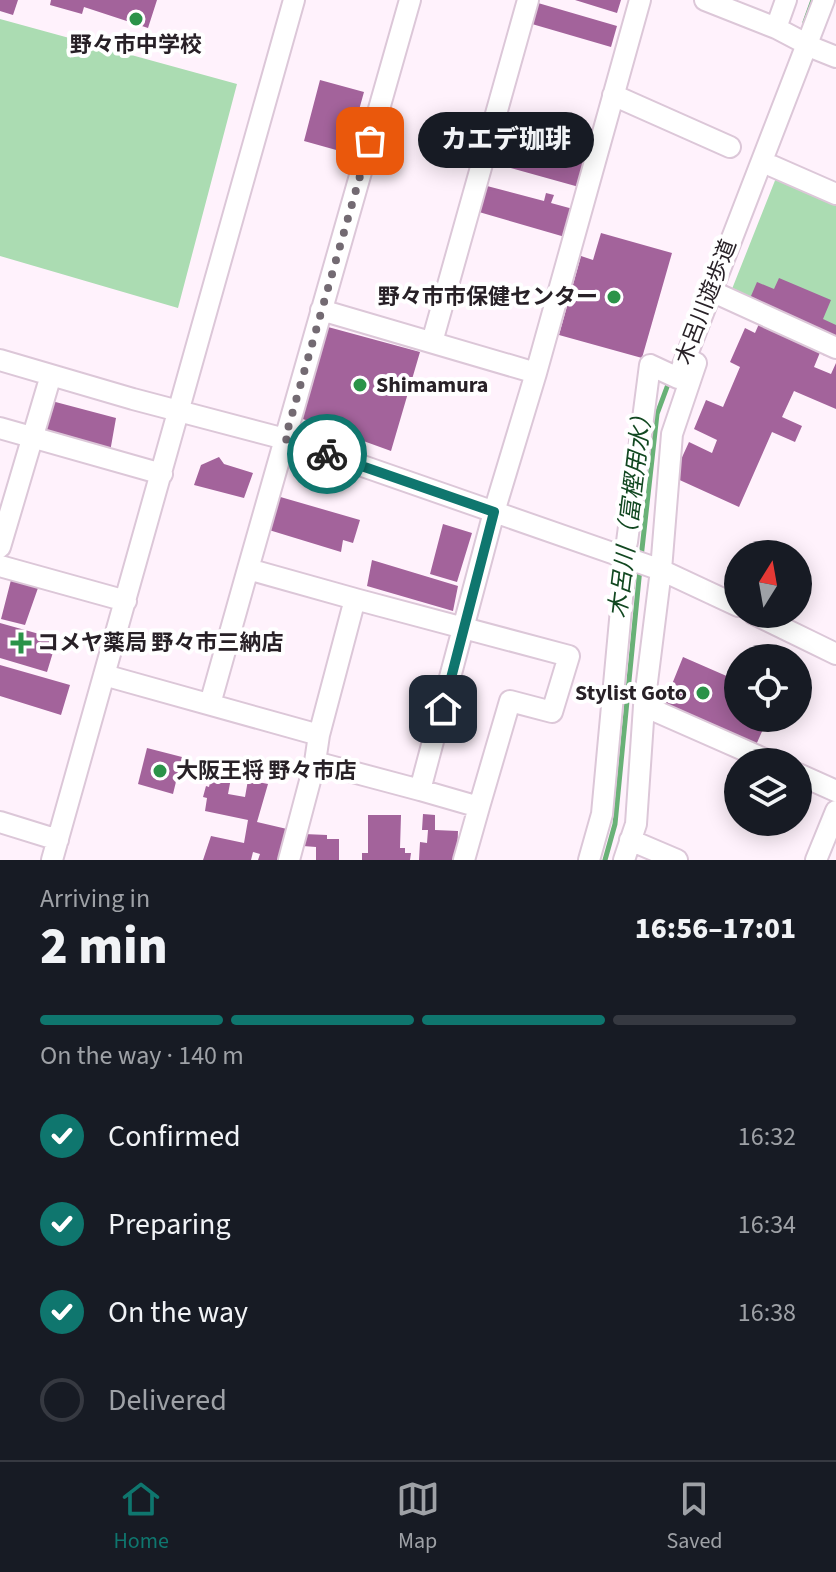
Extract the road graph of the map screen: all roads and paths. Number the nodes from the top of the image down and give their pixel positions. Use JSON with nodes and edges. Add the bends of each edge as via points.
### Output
{"nodes":[{"id":1,"x":294,"y":0,"type":"edge"},
{"id":2,"x":410,"y":0,"type":"edge"},
{"id":3,"x":528,"y":0,"type":"edge"},
{"id":4,"x":640,"y":0,"type":"edge"},
{"id":5,"x":705,"y":0,"type":"edge"},
{"id":6,"x":786,"y":0,"type":"edge"},
{"id":7,"x":824,"y":0,"type":"edge"},
{"id":8,"x":780,"y":29,"type":"junction"},
{"id":9,"x":808,"y":44,"type":"junction"},
{"id":10,"x":836,"y":57,"type":"edge"},
{"id":11,"x":613,"y":95,"type":"junction"},
{"id":12,"x":730,"y":147,"type":"dead end"},
{"id":13,"x":772,"y":166,"type":"junction"},
{"id":14,"x":836,"y":194,"type":"edge"},
{"id":15,"x":720,"y":295,"type":"junction"},
{"id":16,"x":321,"y":310,"type":"junction"},
{"id":17,"x":432,"y":342,"type":"junction"},
{"id":18,"x":836,"y":348,"type":"edge"},
{"id":19,"x":0,"y":360,"type":"edge"},
{"id":20,"x":536,"y":373,"type":"junction"},
{"id":21,"x":51,"y":375,"type":"junction"},
{"id":22,"x":178,"y":411,"type":"junction"},
{"id":23,"x":0,"y":428,"type":"edge"},
{"id":24,"x":32,"y":437,"type":"junction"},
{"id":25,"x":285,"y":439,"type":"junction"},
{"id":26,"x":162,"y":474,"type":"junction"},
{"id":27,"x":494,"y":512,"type":"junction"},
{"id":28,"x":0,"y":547,"type":"edge"},
{"id":29,"x":639,"y":562,"type":"junction"},
{"id":30,"x":0,"y":566,"type":"edge"},
{"id":31,"x":248,"y":569,"type":"junction"},
{"id":32,"x":355,"y":599,"type":"junction"},
{"id":33,"x":724,"y":600,"type":"edge"},
{"id":34,"x":126,"y":601,"type":"junction"},
{"id":35,"x":466,"y":627,"type":"junction"},
{"id":36,"x":783,"y":628,"type":"edge"},
{"id":37,"x":836,"y":654,"type":"edge"},
{"id":38,"x":104,"y":675,"type":"junction"},
{"id":39,"x":210,"y":704,"type":"junction"},
{"id":40,"x":644,"y":706,"type":"junction"},
{"id":41,"x":319,"y":735,"type":"junction"},
{"id":42,"x":739,"y":748,"type":"edge"},
{"id":43,"x":315,"y":762,"type":"junction"},
{"id":44,"x":812,"y":780,"type":"edge"},
{"id":45,"x":420,"y":790,"type":"junction"},
{"id":46,"x":836,"y":791,"type":"edge"},
{"id":47,"x":479,"y":807,"type":"junction"},
{"id":48,"x":836,"y":811,"type":"edge"},
{"id":49,"x":0,"y":822,"type":"edge"},
{"id":50,"x":58,"y":840,"type":"junction"},
{"id":51,"x":630,"y":840,"type":"junction"},
{"id":52,"x":52,"y":860,"type":"edge"},
{"id":53,"x":289,"y":860,"type":"edge"},
{"id":54,"x":464,"y":860,"type":"edge"},
{"id":55,"x":589,"y":860,"type":"edge"},
{"id":56,"x":624,"y":860,"type":"edge"},
{"id":57,"x":677,"y":860,"type":"edge"},
{"id":58,"x":816,"y":860,"type":"edge"}],
"edges":[{"from":1,"to":22,"type":"street"},
{"from":2,"to":16,"type":"street"},
{"from":3,"to":17,"type":"street"},
{"from":4,"to":11,"type":"street"},
{"from":5,"to":8,"type":"street"},
{"from":6,"to":8,"type":"street"},
{"from":7,"to":9,"type":"street","name":"木呂川遊歩道"},
{"from":8,"to":9,"type":"street"},
{"from":9,"to":10,"type":"street"},
{"from":9,"to":13,"type":"street"},
{"from":9,"to":29,"type":"street","name":"木呂川遊歩道","via":[[678,378],[650,365],[627,542]]},
{"from":11,"to":12,"type":"street"},
{"from":11,"to":20,"type":"street"},
{"from":13,"to":14,"type":"street"},
{"from":13,"to":15,"type":"street"},
{"from":15,"to":18,"type":"street"},
{"from":15,"to":29,"type":"street","via":[[672,434]]},
{"from":16,"to":17,"type":"street"},
{"from":16,"to":25,"type":"street"},
{"from":17,"to":20,"type":"street"},
{"from":19,"to":21,"type":"street"},
{"from":20,"to":27,"type":"street"},
{"from":21,"to":22,"type":"street"},
{"from":21,"to":24,"type":"street"},
{"from":22,"to":25,"type":"street"},
{"from":22,"to":26,"type":"street"},
{"from":23,"to":24,"type":"street"},
{"from":24,"to":26,"type":"street"},
{"from":24,"to":28,"type":"street"},
{"from":25,"to":27,"type":"street"},
{"from":25,"to":31,"type":"street"},
{"from":26,"to":34,"type":"street"},
{"from":27,"to":29,"type":"street"},
{"from":27,"to":35,"type":"street"},
{"from":29,"to":33,"type":"street"},
{"from":29,"to":40,"type":"street"},
{"from":29,"to":55,"type":"street","name":"木呂川遊歩道","via":[[624,577],[602,814]]},
{"from":30,"to":34,"type":"street"},
{"from":31,"to":32,"type":"street"},
{"from":31,"to":39,"type":"street"},
{"from":32,"to":35,"type":"street"},
{"from":32,"to":41,"type":"street"},
{"from":34,"to":38,"type":"street"},
{"from":35,"to":45,"type":"street"},
{"from":35,"to":47,"type":"street","via":[[569,656],[552,712],[510,701]]},
{"from":36,"to":37,"type":"street"},
{"from":38,"to":39,"type":"street"},
{"from":38,"to":50,"type":"street"},
{"from":39,"to":41,"type":"street"},
{"from":40,"to":42,"type":"street"},
{"from":40,"to":51,"type":"street","via":[[636,824]]},
{"from":41,"to":43,"type":"street"},
{"from":43,"to":45,"type":"street"},
{"from":43,"to":53,"type":"street"},
{"from":44,"to":46,"type":"street"},
{"from":45,"to":47,"type":"street"},
{"from":47,"to":54,"type":"street"},
{"from":48,"to":58,"type":"street"},
{"from":49,"to":50,"type":"street"},
{"from":50,"to":52,"type":"street"},
{"from":51,"to":56,"type":"street"},
{"from":51,"to":57,"type":"street"}]}
